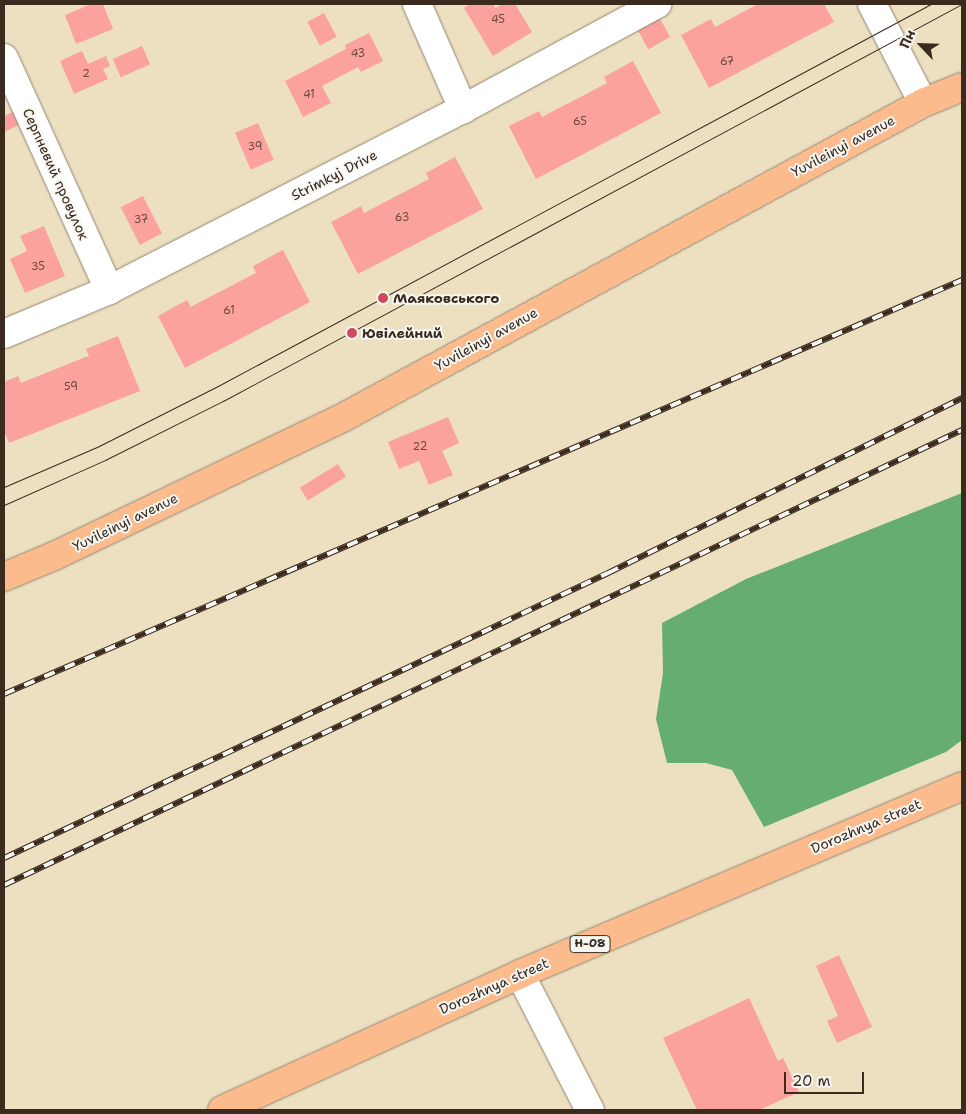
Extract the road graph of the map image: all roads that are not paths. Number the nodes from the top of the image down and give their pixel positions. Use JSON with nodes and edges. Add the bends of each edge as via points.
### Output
{"nodes":[{"id":1,"x":417,"y":4,"type":"edge"},
{"id":2,"x":657,"y":4,"type":"edge"},
{"id":3,"x":872,"y":4,"type":"edge"},
{"id":4,"x":4,"y":58,"type":"edge"},
{"id":5,"x":962,"y":88,"type":"edge"},
{"id":6,"x":922,"y":103,"type":"junction"},
{"id":7,"x":464,"y":109,"type":"junction"},
{"id":8,"x":109,"y":290,"type":"junction"},
{"id":9,"x":4,"y":334,"type":"edge"},
{"id":10,"x":4,"y":577,"type":"edge"},
{"id":11,"x":962,"y":786,"type":"edge"},
{"id":12,"x":520,"y":974,"type":"junction"},
{"id":13,"x":222,"y":1110,"type":"edge"},
{"id":14,"x":590,"y":1110,"type":"edge"}],
"edges":[{"from":1,"to":7,"type":"street"},
{"from":2,"to":7,"type":"street","name":"Strimkyj Drive"},
{"from":3,"to":6,"type":"street"},
{"from":4,"to":8,"type":"street","name":"Серпневий провулок"},
{"from":5,"to":6,"type":"main road","name":"Yuvileinyi avenue"},
{"from":6,"to":10,"type":"main road","name":"Yuvileinyi avenue","via":[[344,417]]},
{"from":7,"to":8,"type":"street","name":"Strimkyj Drive"},
{"from":8,"to":9,"type":"street","name":"Strimkyj Drive"},
{"from":11,"to":12,"type":"main road","name":"Dorozhnya street","number":"Н-08"},
{"from":12,"to":13,"type":"main road","name":"Dorozhnya street","number":"Н-08"},
{"from":12,"to":14,"type":"street"}]}
